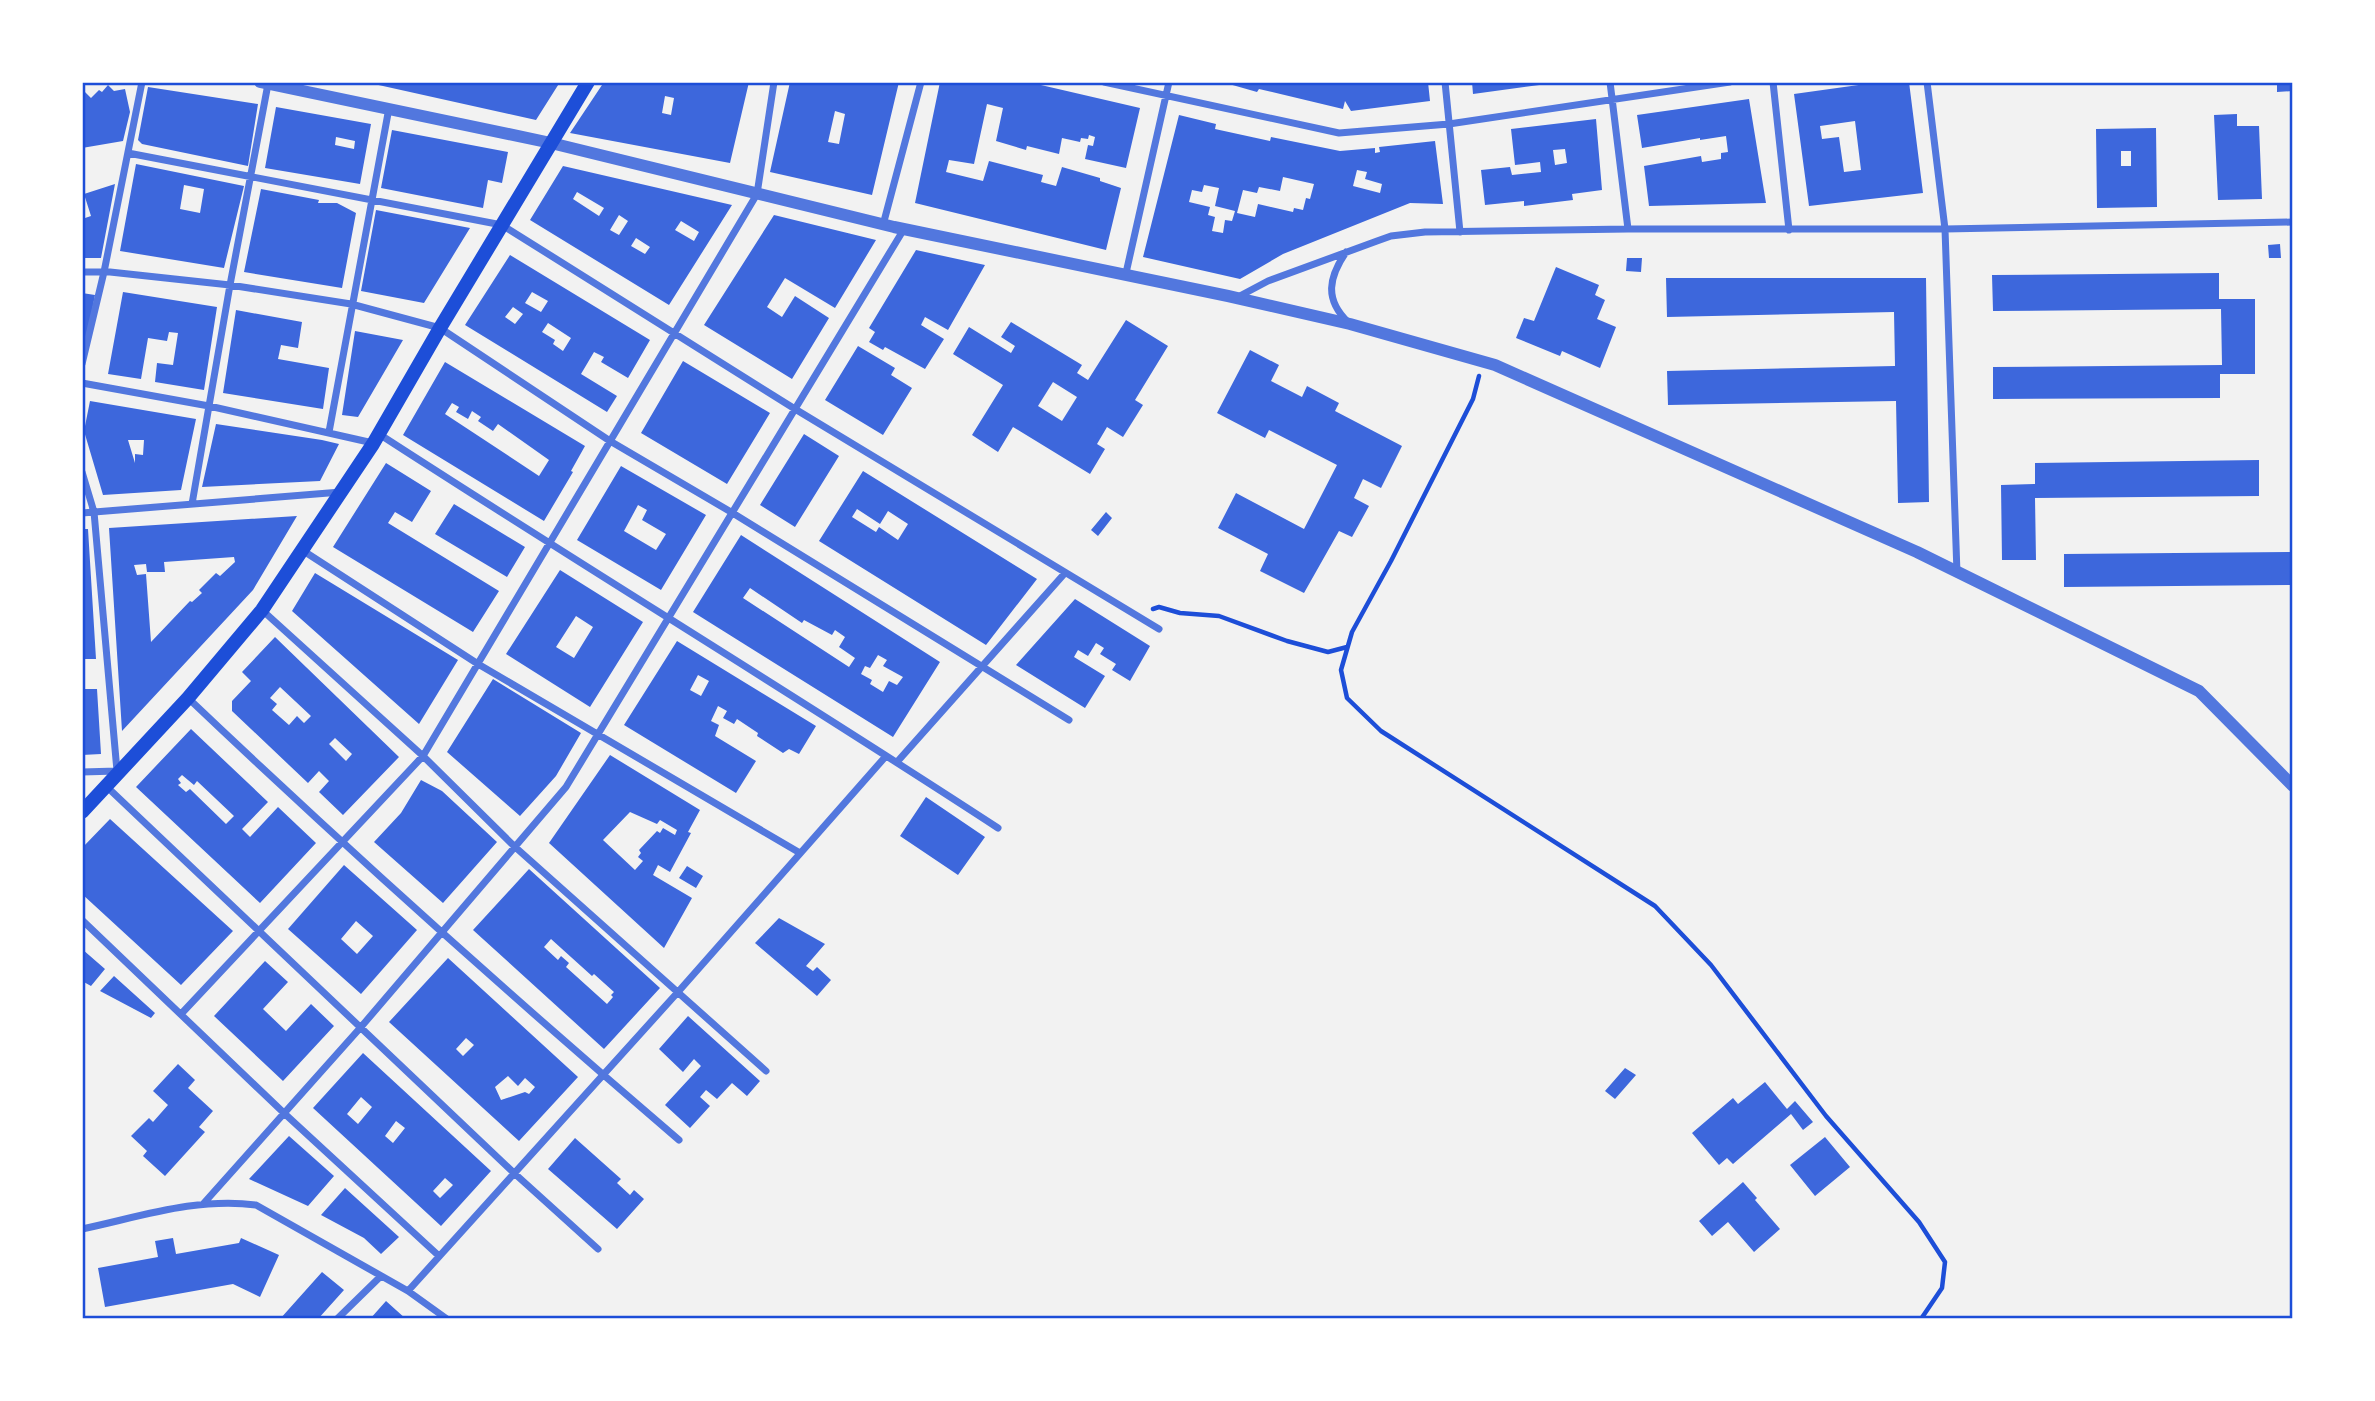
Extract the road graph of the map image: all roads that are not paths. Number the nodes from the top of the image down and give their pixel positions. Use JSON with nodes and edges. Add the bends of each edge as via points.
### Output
{"nodes":[{"id":1,"x":142,"y":82,"type":"edge"},
{"id":2,"x":588,"y":82,"type":"edge"},
{"id":3,"x":774,"y":82,"type":"edge"},
{"id":4,"x":921,"y":82,"type":"edge"},
{"id":5,"x":1104,"y":82,"type":"edge"},
{"id":6,"x":1169,"y":82,"type":"edge"},
{"id":7,"x":1445,"y":82,"type":"edge"},
{"id":8,"x":1610,"y":82,"type":"edge"},
{"id":9,"x":1730,"y":82,"type":"edge"},
{"id":10,"x":1773,"y":82,"type":"edge"},
{"id":11,"x":1927,"y":82,"type":"edge"},
{"id":12,"x":264,"y":83,"type":"edge"},
{"id":13,"x":1165,"y":96,"type":"junction"},
{"id":14,"x":1612,"y":99,"type":"junction"},
{"id":15,"x":389,"y":108,"type":"junction"},
{"id":16,"x":1449,"y":124,"type":"junction"},
{"id":17,"x":551,"y":144,"type":"junction"},
{"id":18,"x":128,"y":153,"type":"junction"},
{"id":19,"x":251,"y":177,"type":"junction"},
{"id":20,"x":757,"y":194,"type":"junction"},
{"id":21,"x":371,"y":200,"type":"junction"},
{"id":22,"x":2293,"y":222,"type":"edge"},
{"id":23,"x":502,"y":225,"type":"junction"},
{"id":24,"x":883,"y":225,"type":"junction"},
{"id":25,"x":904,"y":229,"type":"junction"},
{"id":26,"x":1628,"y":229,"type":"junction"},
{"id":27,"x":1945,"y":229,"type":"junction"},
{"id":28,"x":1789,"y":230,"type":"junction"},
{"id":29,"x":1460,"y":232,"type":"junction"},
{"id":30,"x":1346,"y":252,"type":"junction"},
{"id":31,"x":82,"y":272,"type":"edge"},
{"id":32,"x":104,"y":272,"type":"junction"},
{"id":33,"x":1126,"y":273,"type":"junction"},
{"id":34,"x":230,"y":285,"type":"junction"},
{"id":35,"x":1236,"y":298,"type":"junction"},
{"id":36,"x":351,"y":304,"type":"junction"},
{"id":37,"x":1350,"y":324,"type":"junction"},
{"id":38,"x":440,"y":328,"type":"junction"},
{"id":39,"x":674,"y":334,"type":"junction"},
{"id":40,"x":82,"y":364,"type":"edge"},
{"id":41,"x":82,"y":383,"type":"edge"},
{"id":42,"x":209,"y":406,"type":"junction"},
{"id":43,"x":795,"y":409,"type":"junction"},
{"id":44,"x":329,"y":432,"type":"junction"},
{"id":45,"x":376,"y":439,"type":"junction"},
{"id":46,"x":610,"y":441,"type":"junction"},
{"id":47,"x":82,"y":472,"type":"edge"},
{"id":48,"x":341,"y":492,"type":"junction"},
{"id":49,"x":192,"y":504,"type":"junction"},
{"id":50,"x":94,"y":512,"type":"junction"},
{"id":51,"x":732,"y":512,"type":"junction"},
{"id":52,"x":82,"y":513,"type":"edge"},
{"id":53,"x":548,"y":544,"type":"junction"},
{"id":54,"x":301,"y":549,"type":"junction"},
{"id":55,"x":1065,"y":572,"type":"junction"},
{"id":56,"x":1957,"y":574,"type":"junction"},
{"id":57,"x":262,"y":610,"type":"junction"},
{"id":58,"x":667,"y":618,"type":"junction"},
{"id":59,"x":1160,"y":629,"type":"dead end"},
{"id":60,"x":478,"y":664,"type":"junction"},
{"id":61,"x":982,"y":667,"type":"junction"},
{"id":62,"x":188,"y":698,"type":"junction"},
{"id":63,"x":1069,"y":720,"type":"dead end"},
{"id":64,"x":597,"y":734,"type":"junction"},
{"id":65,"x":886,"y":755,"type":"junction"},
{"id":66,"x":423,"y":756,"type":"junction"},
{"id":67,"x":897,"y":762,"type":"junction"},
{"id":68,"x":117,"y":771,"type":"junction"},
{"id":69,"x":82,"y":772,"type":"edge"},
{"id":70,"x":106,"y":786,"type":"junction"},
{"id":71,"x":2293,"y":786,"type":"edge"},
{"id":72,"x":82,"y":812,"type":"edge"},
{"id":73,"x":998,"y":828,"type":"dead end"},
{"id":74,"x":341,"y":843,"type":"junction"},
{"id":75,"x":514,"y":846,"type":"junction"},
{"id":76,"x":800,"y":853,"type":"junction"},
{"id":77,"x":82,"y":920,"type":"edge"},
{"id":78,"x":260,"y":930,"type":"junction"},
{"id":79,"x":441,"y":933,"type":"junction"},
{"id":80,"x":678,"y":992,"type":"junction"},
{"id":81,"x":182,"y":1013,"type":"junction"},
{"id":82,"x":360,"y":1027,"type":"junction"},
{"id":83,"x":766,"y":1070,"type":"dead end"},
{"id":84,"x":603,"y":1074,"type":"junction"},
{"id":85,"x":285,"y":1114,"type":"junction"},
{"id":86,"x":679,"y":1140,"type":"dead end"},
{"id":87,"x":514,"y":1173,"type":"junction"},
{"id":88,"x":204,"y":1203,"type":"junction"},
{"id":89,"x":82,"y":1229,"type":"edge"},
{"id":90,"x":598,"y":1249,"type":"dead end"},
{"id":91,"x":439,"y":1256,"type":"junction"},
{"id":92,"x":381,"y":1276,"type":"junction"},
{"id":93,"x":408,"y":1291,"type":"junction"},
{"id":94,"x":337,"y":1319,"type":"edge"},
{"id":95,"x":447,"y":1319,"type":"edge"}],
"edges":[{"from":1,"to":18,"type":"street"},
{"from":2,"to":17,"type":"main road"},
{"from":3,"to":20,"type":"street"},
{"from":4,"to":24,"type":"street"},
{"from":5,"to":13,"type":"street"},
{"from":6,"to":13,"type":"street"},
{"from":7,"to":16,"type":"street"},
{"from":8,"to":14,"type":"street"},
{"from":9,"to":14,"type":"street"},
{"from":10,"to":28,"type":"street"},
{"from":11,"to":27,"type":"street"},
{"from":12,"to":15,"type":"street"},
{"from":12,"to":19,"type":"street"},
{"from":13,"to":16,"type":"street","via":[[1339,133]]},
{"from":13,"to":33,"type":"street"},
{"from":14,"to":16,"type":"street"},
{"from":14,"to":26,"type":"street"},
{"from":15,"to":17,"type":"street"},
{"from":15,"to":21,"type":"street"},
{"from":16,"to":29,"type":"street"},
{"from":17,"to":20,"type":"street"},
{"from":17,"to":23,"type":"main road"},
{"from":18,"to":19,"type":"street"},
{"from":18,"to":32,"type":"street"},
{"from":19,"to":21,"type":"street"},
{"from":19,"to":34,"type":"street"},
{"from":20,"to":24,"type":"street"},
{"from":20,"to":39,"type":"street"},
{"from":21,"to":23,"type":"street"},
{"from":21,"to":36,"type":"street"},
{"from":22,"to":27,"type":"street"},
{"from":23,"to":38,"type":"main road"},
{"from":23,"to":39,"type":"street"},
{"from":24,"to":25,"type":"street"},
{"from":25,"to":33,"type":"street"},
{"from":25,"to":43,"type":"street"},
{"from":26,"to":28,"type":"street"},
{"from":26,"to":29,"type":"street"},
{"from":27,"to":28,"type":"street"},
{"from":27,"to":56,"type":"street"},
{"from":29,"to":30,"type":"street","via":[[1391,236]]},
{"from":30,"to":35,"type":"street"},
{"from":30,"to":37,"type":"street","via":[[1335,269],[1331,288],[1339,313]]},
{"from":31,"to":32,"type":"street"},
{"from":32,"to":34,"type":"street"},
{"from":32,"to":40,"type":"street"},
{"from":33,"to":35,"type":"street"},
{"from":34,"to":36,"type":"street"},
{"from":34,"to":42,"type":"street"},
{"from":35,"to":37,"type":"street"},
{"from":36,"to":38,"type":"street"},
{"from":36,"to":44,"type":"street"},
{"from":37,"to":56,"type":"street","via":[[1483,362]]},
{"from":38,"to":45,"type":"main road"},
{"from":38,"to":46,"type":"street"},
{"from":39,"to":43,"type":"street"},
{"from":39,"to":46,"type":"street"},
{"from":41,"to":42,"type":"street"},
{"from":42,"to":44,"type":"street"},
{"from":42,"to":49,"type":"street"},
{"from":43,"to":51,"type":"street"},
{"from":43,"to":55,"type":"street"},
{"from":44,"to":45,"type":"street"},
{"from":45,"to":48,"type":"main road"},
{"from":45,"to":53,"type":"street"},
{"from":46,"to":51,"type":"street"},
{"from":46,"to":53,"type":"street"},
{"from":47,"to":50,"type":"street"},
{"from":48,"to":49,"type":"street"},
{"from":48,"to":54,"type":"main road"},
{"from":49,"to":50,"type":"street"},
{"from":50,"to":52,"type":"street"},
{"from":50,"to":68,"type":"street"},
{"from":51,"to":58,"type":"street"},
{"from":51,"to":61,"type":"street"},
{"from":53,"to":58,"type":"street"},
{"from":53,"to":60,"type":"street"},
{"from":54,"to":57,"type":"main road"},
{"from":54,"to":60,"type":"street"},
{"from":55,"to":59,"type":"street"},
{"from":55,"to":61,"type":"street"},
{"from":56,"to":71,"type":"street","via":[[2199,691]]},
{"from":57,"to":62,"type":"main road"},
{"from":57,"to":66,"type":"street"},
{"from":58,"to":64,"type":"street"},
{"from":58,"to":65,"type":"street"},
{"from":60,"to":64,"type":"street"},
{"from":60,"to":66,"type":"street"},
{"from":61,"to":63,"type":"street"},
{"from":61,"to":67,"type":"street"},
{"from":62,"to":68,"type":"main road"},
{"from":62,"to":74,"type":"street"},
{"from":64,"to":75,"type":"street","via":[[566,787]]},
{"from":64,"to":76,"type":"street"},
{"from":65,"to":67,"type":"street"},
{"from":65,"to":76,"type":"street"},
{"from":66,"to":74,"type":"street"},
{"from":66,"to":75,"type":"street"},
{"from":67,"to":73,"type":"street"},
{"from":68,"to":69,"type":"street"},
{"from":68,"to":70,"type":"main road"},
{"from":70,"to":72,"type":"main road"},
{"from":70,"to":78,"type":"street"},
{"from":74,"to":78,"type":"street"},
{"from":74,"to":79,"type":"street"},
{"from":75,"to":79,"type":"street"},
{"from":75,"to":80,"type":"street"},
{"from":76,"to":80,"type":"street"},
{"from":77,"to":81,"type":"street"},
{"from":78,"to":81,"type":"street"},
{"from":78,"to":82,"type":"street"},
{"from":79,"to":82,"type":"street"},
{"from":79,"to":84,"type":"street"},
{"from":80,"to":83,"type":"street"},
{"from":80,"to":84,"type":"street"},
{"from":81,"to":85,"type":"street"},
{"from":82,"to":85,"type":"street"},
{"from":82,"to":87,"type":"street"},
{"from":84,"to":86,"type":"street"},
{"from":84,"to":87,"type":"street"},
{"from":85,"to":88,"type":"street"},
{"from":85,"to":91,"type":"street"},
{"from":87,"to":90,"type":"street"},
{"from":87,"to":91,"type":"street"},
{"from":88,"to":89,"type":"street"},
{"from":88,"to":92,"type":"street","via":[[256,1205]]},
{"from":91,"to":93,"type":"street"},
{"from":92,"to":93,"type":"street"},
{"from":92,"to":94,"type":"street"},
{"from":93,"to":95,"type":"street"}]}
